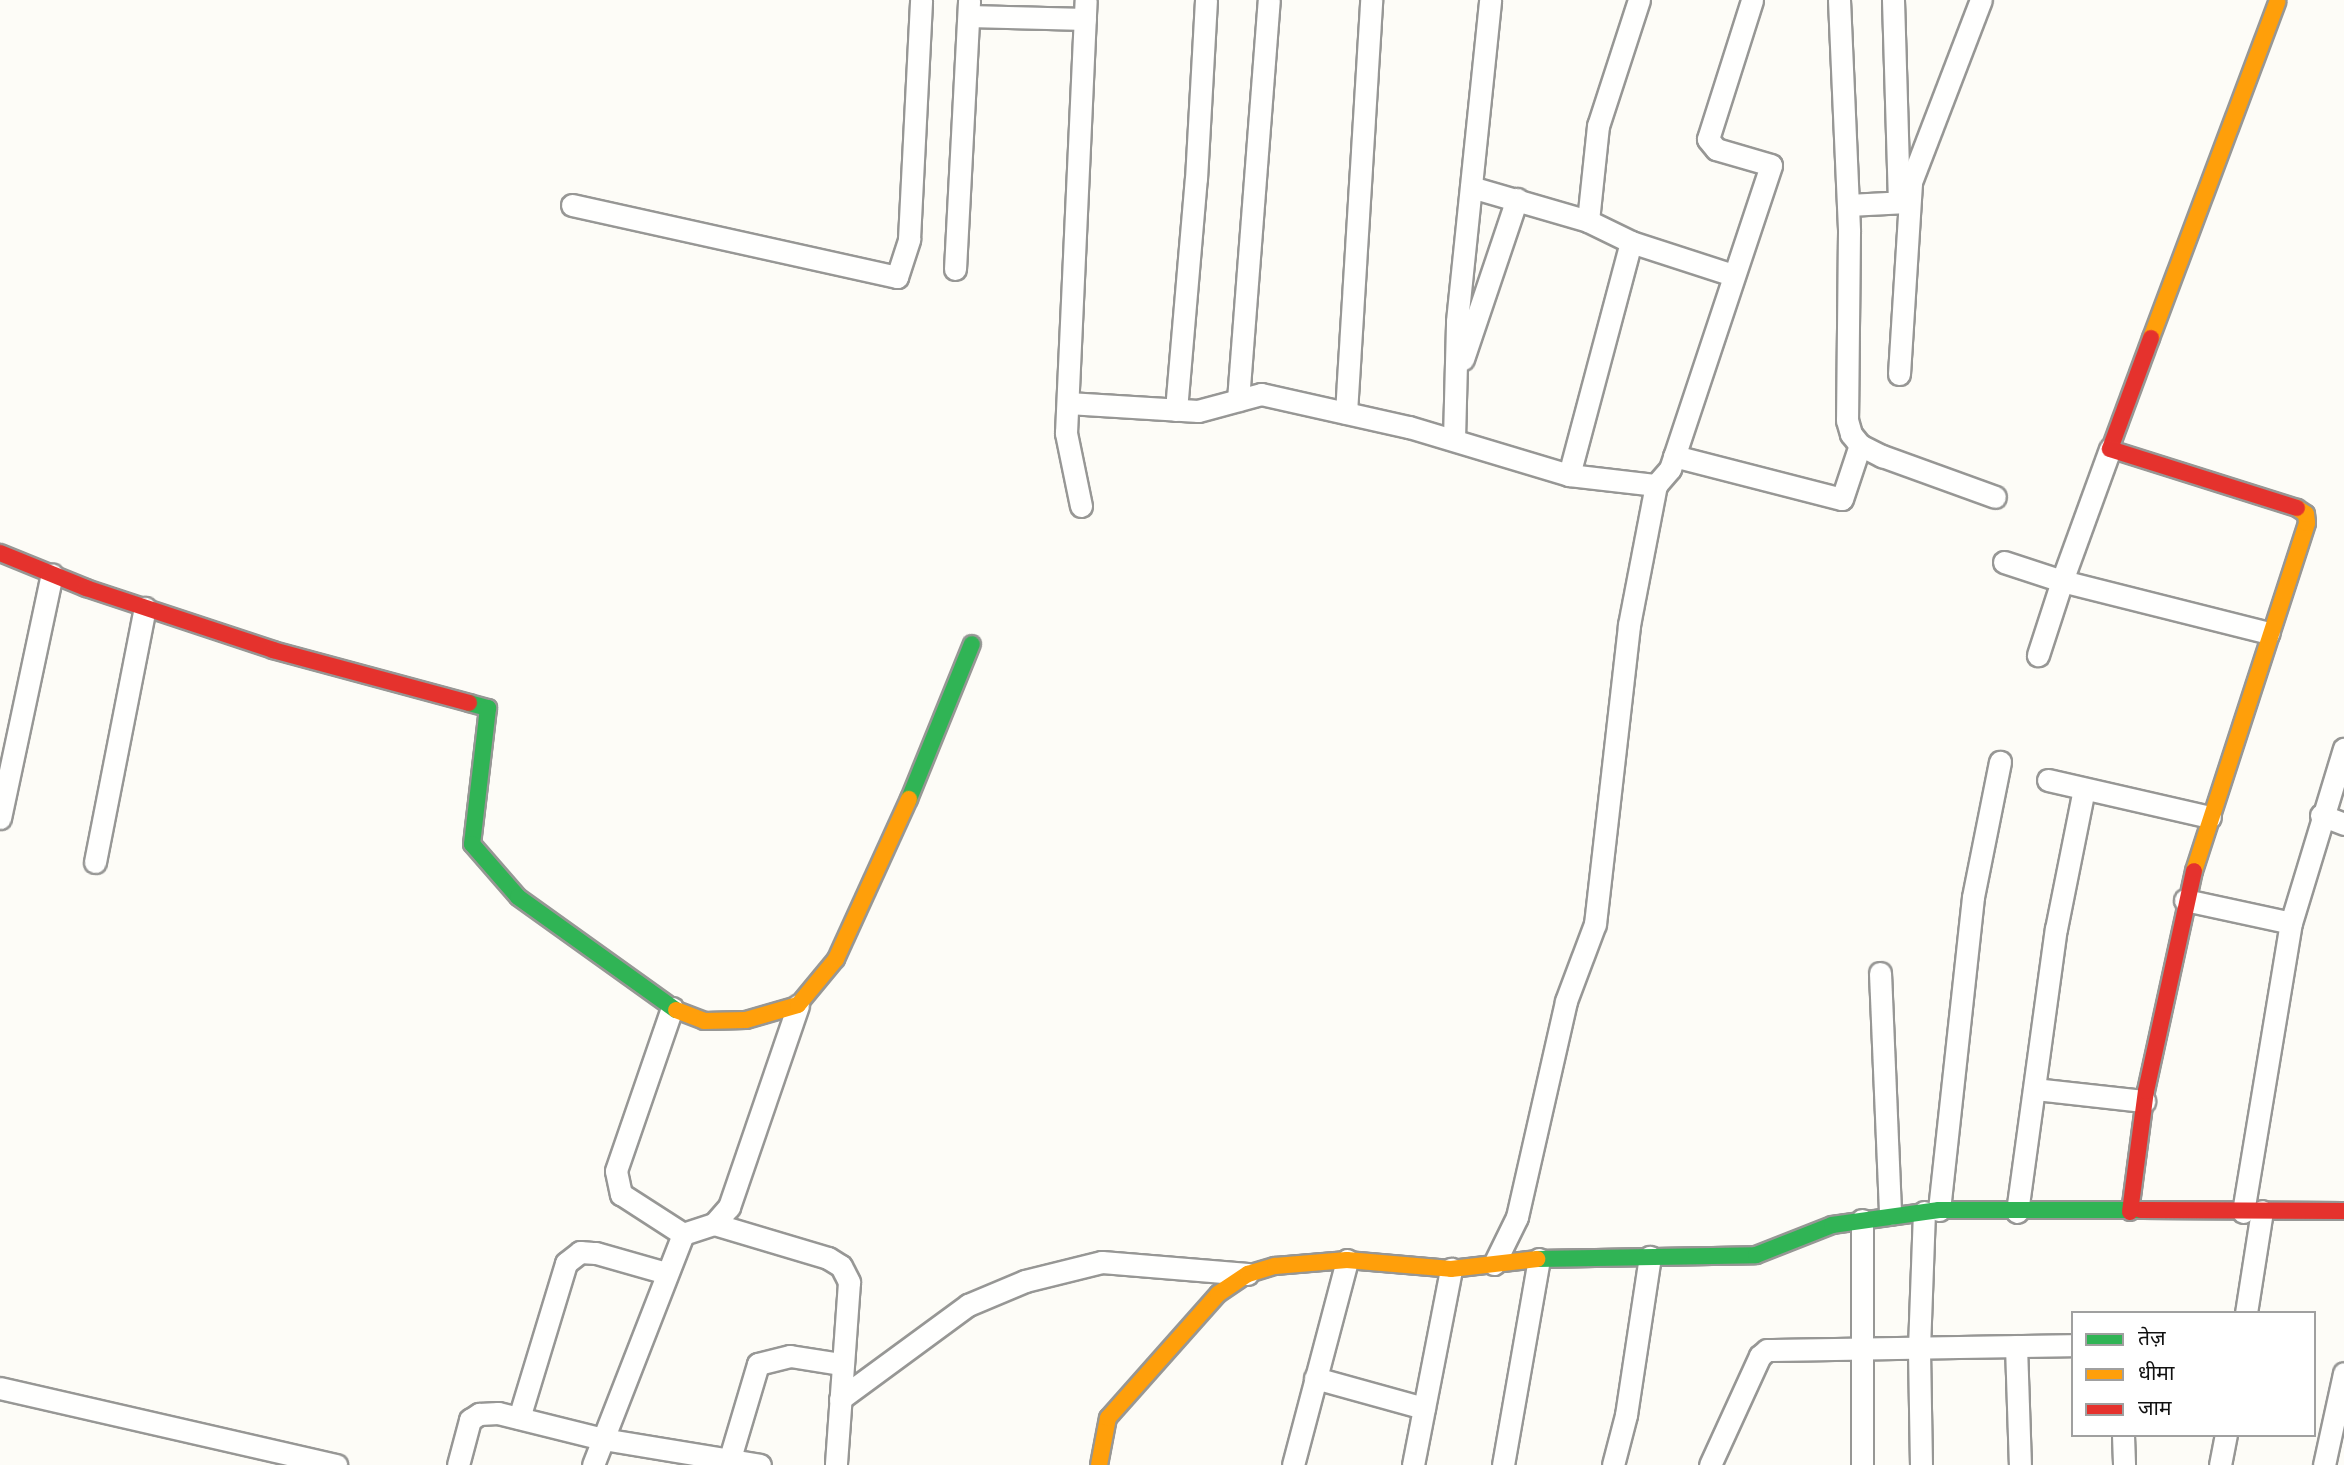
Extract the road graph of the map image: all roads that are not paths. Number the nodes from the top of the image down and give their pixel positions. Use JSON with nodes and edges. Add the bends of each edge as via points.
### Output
{"nodes":[{"id":1,"x":920,"y":0,"type":"edge"},
{"id":2,"x":1206,"y":0,"type":"edge"},
{"id":3,"x":1269,"y":0,"type":"edge"},
{"id":4,"x":1371,"y":0,"type":"edge"},
{"id":5,"x":1490,"y":0,"type":"edge"},
{"id":6,"x":1639,"y":0,"type":"edge"},
{"id":7,"x":1752,"y":0,"type":"edge"},
{"id":8,"x":1839,"y":0,"type":"edge"},
{"id":9,"x":1893,"y":0,"type":"edge"},
{"id":10,"x":1981,"y":0,"type":"edge"},
{"id":11,"x":2277,"y":2,"type":"dead end"},
{"id":12,"x":969,"y":8,"type":"edge"},
{"id":13,"x":1086,"y":9,"type":"edge"},
{"id":14,"x":1471,"y":187,"type":"junction"},
{"id":15,"x":1517,"y":199,"type":"junction"},
{"id":16,"x":1903,"y":202,"type":"junction"},
{"id":17,"x":572,"y":205,"type":"dead end"},
{"id":18,"x":1848,"y":205,"type":"junction"},
{"id":19,"x":1588,"y":221,"type":"junction"},
{"id":20,"x":1631,"y":242,"type":"junction"},
{"id":21,"x":955,"y":269,"type":"dead end"},
{"id":22,"x":1733,"y":275,"type":"junction"},
{"id":23,"x":1899,"y":374,"type":"dead end"},
{"id":24,"x":1456,"y":381,"type":"junction"},
{"id":25,"x":1238,"y":400,"type":"junction"},
{"id":26,"x":1068,"y":403,"type":"junction"},
{"id":27,"x":1176,"y":410,"type":"junction"},
{"id":28,"x":1346,"y":413,"type":"junction"},
{"id":29,"x":1454,"y":439,"type":"junction"},
{"id":30,"x":1860,"y":445,"type":"junction"},
{"id":31,"x":2110,"y":449,"type":"junction"},
{"id":32,"x":1674,"y":456,"type":"junction"},
{"id":33,"x":1569,"y":475,"type":"junction"},
{"id":34,"x":1656,"y":485,"type":"junction"},
{"id":35,"x":1995,"y":497,"type":"dead end"},
{"id":36,"x":1081,"y":506,"type":"dead end"},
{"id":37,"x":0,"y":553,"type":"edge"},
{"id":38,"x":2004,"y":562,"type":"dead end"},
{"id":39,"x":52,"y":574,"type":"junction"},
{"id":40,"x":2062,"y":580,"type":"junction"},
{"id":41,"x":145,"y":608,"type":"junction"},
{"id":42,"x":2269,"y":633,"type":"junction"},
{"id":43,"x":972,"y":644,"type":"dead end"},
{"id":44,"x":2038,"y":655,"type":"dead end"},
{"id":45,"x":2344,"y":749,"type":"edge"},
{"id":46,"x":2000,"y":762,"type":"dead end"},
{"id":47,"x":2048,"y":780,"type":"dead end"},
{"id":48,"x":2084,"y":789,"type":"junction"},
{"id":49,"x":2321,"y":815,"type":"junction"},
{"id":50,"x":2210,"y":817,"type":"junction"},
{"id":51,"x":0,"y":818,"type":"edge"},
{"id":52,"x":2344,"y":824,"type":"edge"},
{"id":53,"x":95,"y":862,"type":"dead end"},
{"id":54,"x":2186,"y":900,"type":"junction"},
{"id":55,"x":2291,"y":923,"type":"junction"},
{"id":56,"x":1880,"y":973,"type":"dead end"},
{"id":57,"x":798,"y":1005,"type":"junction"},
{"id":58,"x":673,"y":1008,"type":"junction"},
{"id":59,"x":2035,"y":1089,"type":"junction"},
{"id":60,"x":2144,"y":1101,"type":"junction"},
{"id":61,"x":1932,"y":1211,"type":"junction"},
{"id":62,"x":2344,"y":1211,"type":"edge"},
{"id":63,"x":2017,"y":1212,"type":"junction"},
{"id":64,"x":2130,"y":1212,"type":"junction"},
{"id":65,"x":2253,"y":1212,"type":"junction"},
{"id":66,"x":1890,"y":1214,"type":"junction"},
{"id":67,"x":1861,"y":1220,"type":"junction"},
{"id":68,"x":714,"y":1224,"type":"junction"},
{"id":69,"x":683,"y":1234,"type":"junction"},
{"id":70,"x":1650,"y":1256,"type":"junction"},
{"id":71,"x":1539,"y":1259,"type":"junction"},
{"id":72,"x":1347,"y":1260,"type":"junction"},
{"id":73,"x":1494,"y":1264,"type":"junction"},
{"id":74,"x":1451,"y":1269,"type":"junction"},
{"id":75,"x":666,"y":1273,"type":"junction"},
{"id":76,"x":1248,"y":1274,"type":"junction"},
{"id":77,"x":2246,"y":1311,"type":"edge"},
{"id":78,"x":1859,"y":1345,"type":"junction"},
{"id":79,"x":2071,"y":1345,"type":"edge"},
{"id":80,"x":2016,"y":1346,"type":"junction"},
{"id":81,"x":1919,"y":1348,"type":"junction"},
{"id":82,"x":841,"y":1364,"type":"junction"},
{"id":83,"x":2344,"y":1373,"type":"edge"},
{"id":84,"x":1315,"y":1378,"type":"junction"},
{"id":85,"x":0,"y":1388,"type":"edge"},
{"id":86,"x":840,"y":1399,"type":"junction"},
{"id":87,"x":1424,"y":1408,"type":"junction"},
{"id":88,"x":519,"y":1418,"type":"junction"},
{"id":89,"x":2123,"y":1437,"type":"edge"},
{"id":90,"x":2226,"y":1437,"type":"edge"},
{"id":91,"x":603,"y":1439,"type":"junction"},
{"id":92,"x":730,"y":1458,"type":"junction"},
{"id":93,"x":336,"y":1465,"type":"edge"},
{"id":94,"x":458,"y":1465,"type":"edge"},
{"id":95,"x":593,"y":1465,"type":"edge"},
{"id":96,"x":760,"y":1465,"type":"edge"},
{"id":97,"x":836,"y":1465,"type":"edge"},
{"id":98,"x":1099,"y":1465,"type":"edge"},
{"id":99,"x":1293,"y":1465,"type":"edge"},
{"id":100,"x":1413,"y":1465,"type":"edge"},
{"id":101,"x":1503,"y":1465,"type":"edge"},
{"id":102,"x":1613,"y":1465,"type":"edge"},
{"id":103,"x":1710,"y":1465,"type":"edge"},
{"id":104,"x":1863,"y":1465,"type":"edge"},
{"id":105,"x":1921,"y":1465,"type":"edge"},
{"id":106,"x":2020,"y":1465,"type":"edge"},
{"id":107,"x":2123,"y":1465,"type":"edge"},
{"id":108,"x":2220,"y":1465,"type":"edge"},
{"id":109,"x":2324,"y":1465,"type":"edge"}],
"edges":[{"from":1,"to":17,"type":"street","via":[[909,239],[897,277]]},
{"from":2,"to":27,"type":"street"},
{"from":3,"to":25,"type":"street"},
{"from":4,"to":28,"type":"street"},
{"from":5,"to":14,"type":"street"},
{"from":6,"to":19,"type":"street","via":[[1598,126]]},
{"from":7,"to":22,"type":"street","via":[[1707,139],[1716,149],[1770,165]]},
{"from":8,"to":18,"type":"street"},
{"from":9,"to":16,"type":"street"},
{"from":10,"to":16,"type":"street"},
{"from":11,"to":31,"type":"street"},
{"from":12,"to":13,"type":"street"},
{"from":12,"to":21,"type":"street"},
{"from":13,"to":26,"type":"street"},
{"from":14,"to":15,"type":"street"},
{"from":14,"to":24,"type":"street"},
{"from":15,"to":19,"type":"street"},
{"from":15,"to":24,"type":"street"},
{"from":16,"to":18,"type":"street"},
{"from":16,"to":23,"type":"street"},
{"from":18,"to":30,"type":"street","via":[[1847,421]]},
{"from":19,"to":20,"type":"street"},
{"from":20,"to":22,"type":"street"},
{"from":20,"to":33,"type":"street"},
{"from":22,"to":32,"type":"street"},
{"from":24,"to":29,"type":"street"},
{"from":25,"to":27,"type":"street","via":[[1198,411]]},
{"from":25,"to":28,"type":"street","via":[[1261,394]]},
{"from":26,"to":27,"type":"street"},
{"from":26,"to":36,"type":"street","via":[[1066,433]]},
{"from":28,"to":29,"type":"street"},
{"from":29,"to":33,"type":"street"},
{"from":30,"to":32,"type":"street","via":[[1842,499]]},
{"from":30,"to":35,"type":"street"},
{"from":31,"to":40,"type":"street"},
{"from":31,"to":42,"type":"street","via":[[2306,514],[2304,536]]},
{"from":32,"to":34,"type":"street","via":[[1665,480]]},
{"from":33,"to":34,"type":"street"},
{"from":34,"to":73,"type":"street","via":[[1629,625],[1595,924],[1566,1001],[1517,1217]]},
{"from":37,"to":39,"type":"street"},
{"from":38,"to":40,"type":"street"},
{"from":39,"to":41,"type":"street"},
{"from":39,"to":51,"type":"street"},
{"from":40,"to":42,"type":"street"},
{"from":40,"to":44,"type":"street"},
{"from":41,"to":53,"type":"street"},
{"from":41,"to":58,"type":"street","via":[[272,650],[488,708],[472,844],[518,897]]},
{"from":42,"to":50,"type":"street"},
{"from":43,"to":57,"type":"street","via":[[886,854],[841,948]]},
{"from":45,"to":49,"type":"street"},
{"from":46,"to":61,"type":"street","via":[[1973,897]]},
{"from":47,"to":48,"type":"street"},
{"from":48,"to":50,"type":"street"},
{"from":48,"to":59,"type":"street","via":[[2056,929]]},
{"from":49,"to":52,"type":"street"},
{"from":49,"to":55,"type":"street"},
{"from":50,"to":54,"type":"street"},
{"from":54,"to":55,"type":"street"},
{"from":54,"to":60,"type":"street"},
{"from":55,"to":65,"type":"street"},
{"from":56,"to":66,"type":"street"},
{"from":57,"to":58,"type":"street","via":[[746,1020],[704,1021]]},
{"from":57,"to":68,"type":"street","via":[[729,1207]]},
{"from":58,"to":69,"type":"street","via":[[616,1171],[621,1194]]},
{"from":59,"to":60,"type":"street"},
{"from":59,"to":63,"type":"street"},
{"from":60,"to":64,"type":"street"},
{"from":61,"to":63,"type":"street"},
{"from":61,"to":66,"type":"street"},
{"from":61,"to":81,"type":"street"},
{"from":62,"to":65,"type":"street"},
{"from":63,"to":64,"type":"street"},
{"from":64,"to":65,"type":"street"},
{"from":65,"to":77,"type":"street"},
{"from":66,"to":67,"type":"street"},
{"from":67,"to":70,"type":"street","via":[[1756,1255]]},
{"from":67,"to":78,"type":"street"},
{"from":68,"to":69,"type":"street"},
{"from":68,"to":82,"type":"street","via":[[841,1266],[849,1282]]},
{"from":69,"to":75,"type":"street"},
{"from":70,"to":71,"type":"street"},
{"from":70,"to":102,"type":"street","via":[[1626,1415]]},
{"from":71,"to":73,"type":"street"},
{"from":71,"to":101,"type":"street"},
{"from":72,"to":74,"type":"street"},
{"from":72,"to":76,"type":"street","via":[[1275,1266]]},
{"from":72,"to":84,"type":"street"},
{"from":73,"to":74,"type":"street"},
{"from":74,"to":87,"type":"street"},
{"from":75,"to":88,"type":"street","via":[[596,1253],[580,1252],[566,1263]]},
{"from":75,"to":91,"type":"street"},
{"from":76,"to":86,"type":"street","via":[[1102,1262],[1025,1281],[968,1305]]},
{"from":76,"to":98,"type":"street","via":[[1218,1294],[1108,1418]]},
{"from":78,"to":81,"type":"street"},
{"from":78,"to":103,"type":"street","via":[[1767,1350],[1760,1356]]},
{"from":78,"to":104,"type":"street"},
{"from":79,"to":80,"type":"street"},
{"from":80,"to":81,"type":"street"},
{"from":80,"to":106,"type":"street"},
{"from":81,"to":105,"type":"street"},
{"from":82,"to":86,"type":"street"},
{"from":82,"to":92,"type":"street","via":[[790,1356],[758,1364]]},
{"from":83,"to":109,"type":"street"},
{"from":84,"to":87,"type":"street"},
{"from":84,"to":99,"type":"street"},
{"from":85,"to":93,"type":"street"},
{"from":86,"to":97,"type":"street"},
{"from":87,"to":100,"type":"street"},
{"from":88,"to":91,"type":"street"},
{"from":88,"to":94,"type":"street","via":[[498,1413],[479,1414],[470,1420]]},
{"from":89,"to":107,"type":"street"},
{"from":90,"to":108,"type":"street"},
{"from":91,"to":92,"type":"street"},
{"from":91,"to":95,"type":"street"},
{"from":92,"to":96,"type":"street"}]}
